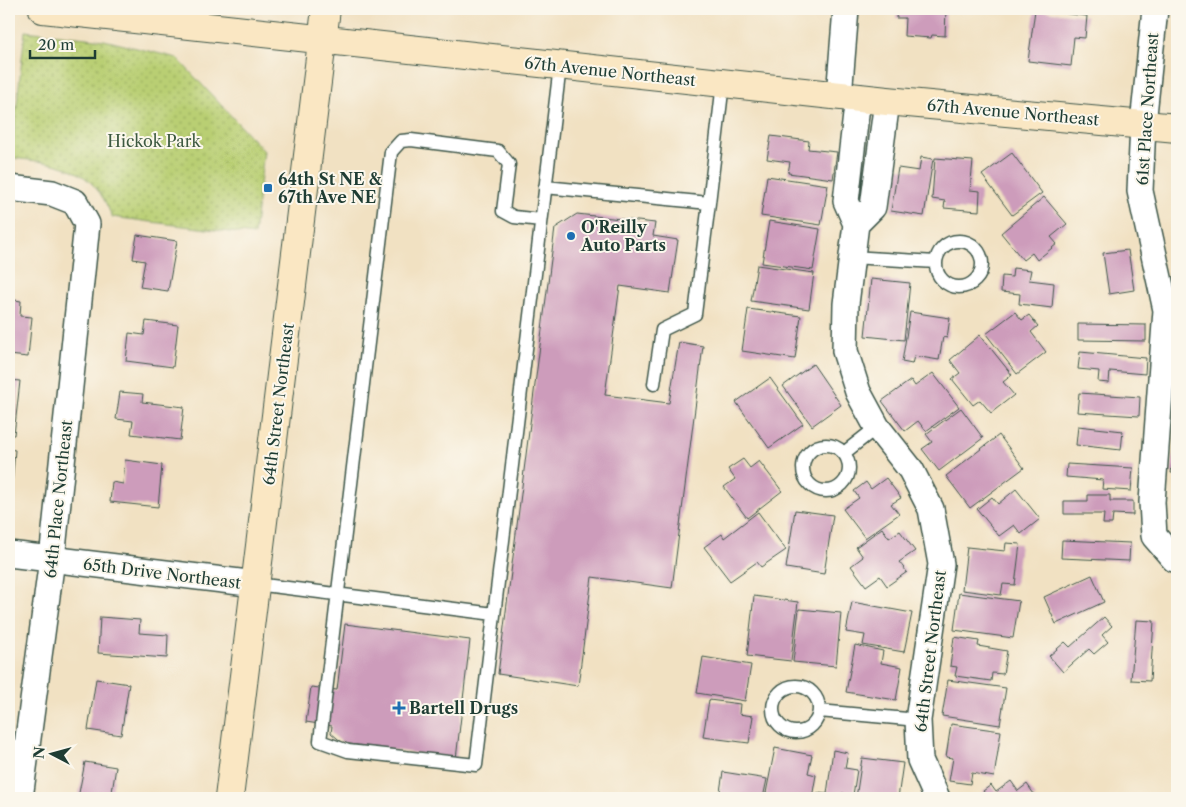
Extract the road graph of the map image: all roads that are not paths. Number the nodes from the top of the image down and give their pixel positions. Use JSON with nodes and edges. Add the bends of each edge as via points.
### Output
{"nodes":[{"id":1,"x":43,"y":9,"type":"edge"},
{"id":2,"x":326,"y":9,"type":"edge"},
{"id":3,"x":846,"y":9,"type":"edge"},
{"id":4,"x":1155,"y":9,"type":"edge"},
{"id":5,"x":323,"y":40,"type":"junction"},
{"id":6,"x":560,"y":66,"type":"junction"},
{"id":7,"x":723,"y":83,"type":"junction"},
{"id":8,"x":848,"y":96,"type":"junction"},
{"id":9,"x":886,"y":101,"type":"junction"},
{"id":10,"x":1143,"y":124,"type":"junction"},
{"id":11,"x":1177,"y":128,"type":"edge"},
{"id":12,"x":546,"y":187,"type":"junction"},
{"id":13,"x":9,"y":188,"type":"edge"},
{"id":14,"x":709,"y":202,"type":"junction"},
{"id":15,"x":541,"y":220,"type":"junction"},
{"id":16,"x":856,"y":224,"type":"junction"},
{"id":17,"x":851,"y":257,"type":"junction"},
{"id":18,"x":936,"y":262,"type":"dead end"},
{"id":19,"x":654,"y":384,"type":"dead end"},
{"id":20,"x":877,"y":428,"type":"junction"},
{"id":21,"x":844,"y":453,"type":"dead end"},
{"id":22,"x":9,"y":554,"type":"edge"},
{"id":23,"x":52,"y":559,"type":"junction"},
{"id":24,"x":1174,"y":560,"type":"dead end"},
{"id":25,"x":256,"y":584,"type":"junction"},
{"id":26,"x":336,"y":595,"type":"junction"},
{"id":27,"x":494,"y":614,"type":"junction"},
{"id":28,"x":819,"y":711,"type":"dead end"},
{"id":29,"x":918,"y":720,"type":"junction"},
{"id":30,"x":20,"y":798,"type":"edge"},
{"id":31,"x":229,"y":798,"type":"edge"},
{"id":32,"x":937,"y":798,"type":"edge"}],
"edges":[{"from":1,"to":5,"type":"main road","name":"67th Avenue Northeast"},
{"from":2,"to":5,"type":"main road","name":"64th Street Northeast"},
{"from":3,"to":8,"type":"street"},
{"from":4,"to":10,"type":"street","name":"61st Place Northeast"},
{"from":5,"to":6,"type":"main road","name":"67th Avenue Northeast"},
{"from":5,"to":25,"type":"main road","name":"64th Street Northeast"},
{"from":6,"to":7,"type":"main road","name":"67th Avenue Northeast"},
{"from":6,"to":12,"type":"lane"},
{"from":7,"to":8,"type":"main road","name":"67th Avenue Northeast"},
{"from":7,"to":14,"type":"lane"},
{"from":8,"to":9,"type":"main road","name":"67th Avenue Northeast"},
{"from":8,"to":16,"type":"street","via":[[846,201]]},
{"from":9,"to":10,"type":"main road","name":"67th Avenue Northeast"},
{"from":9,"to":16,"type":"street","via":[[873,207]]},
{"from":10,"to":11,"type":"main road","name":"67th Avenue Northeast"},
{"from":10,"to":24,"type":"street","name":"61st Place Northeast","via":[[1140,191],[1166,310],[1152,502],[1154,536]]},
{"from":12,"to":14,"type":"lane"},
{"from":12,"to":15,"type":"lane"},
{"from":13,"to":23,"type":"street","name":"64th Place Northeast","via":[[52,193],[75,202],[87,224]]},
{"from":14,"to":19,"type":"lane","via":[[695,314],[662,330]]},
{"from":15,"to":26,"type":"lane","via":[[514,217],[503,211],[509,164],[498,151],[411,140],[401,141],[392,152]]},
{"from":15,"to":27,"type":"lane"},
{"from":16,"to":17,"type":"street","name":"64th Street Northeast"},
{"from":17,"to":18,"type":"lane"},
{"from":17,"to":20,"type":"street","name":"64th Street Northeast","via":[[845,351],[858,392]]},
{"from":20,"to":21,"type":"lane"},
{"from":20,"to":29,"type":"street","name":"64th Street Northeast","via":[[911,470],[931,509],[941,564]]},
{"from":22,"to":23,"type":"street","name":"65th Drive Northeast"},
{"from":23,"to":25,"type":"street","name":"65th Drive Northeast"},
{"from":23,"to":30,"type":"street","name":"64th Place Northeast"},
{"from":25,"to":26,"type":"lane"},
{"from":25,"to":31,"type":"main road","name":"64th Street Northeast"},
{"from":26,"to":27,"type":"lane"},
{"from":26,"to":27,"type":"lane","via":[[320,741],[348,752],[476,765]]},
{"from":28,"to":29,"type":"lane"},
{"from":29,"to":32,"type":"street","name":"64th Street Northeast","via":[[920,760]]}]}
